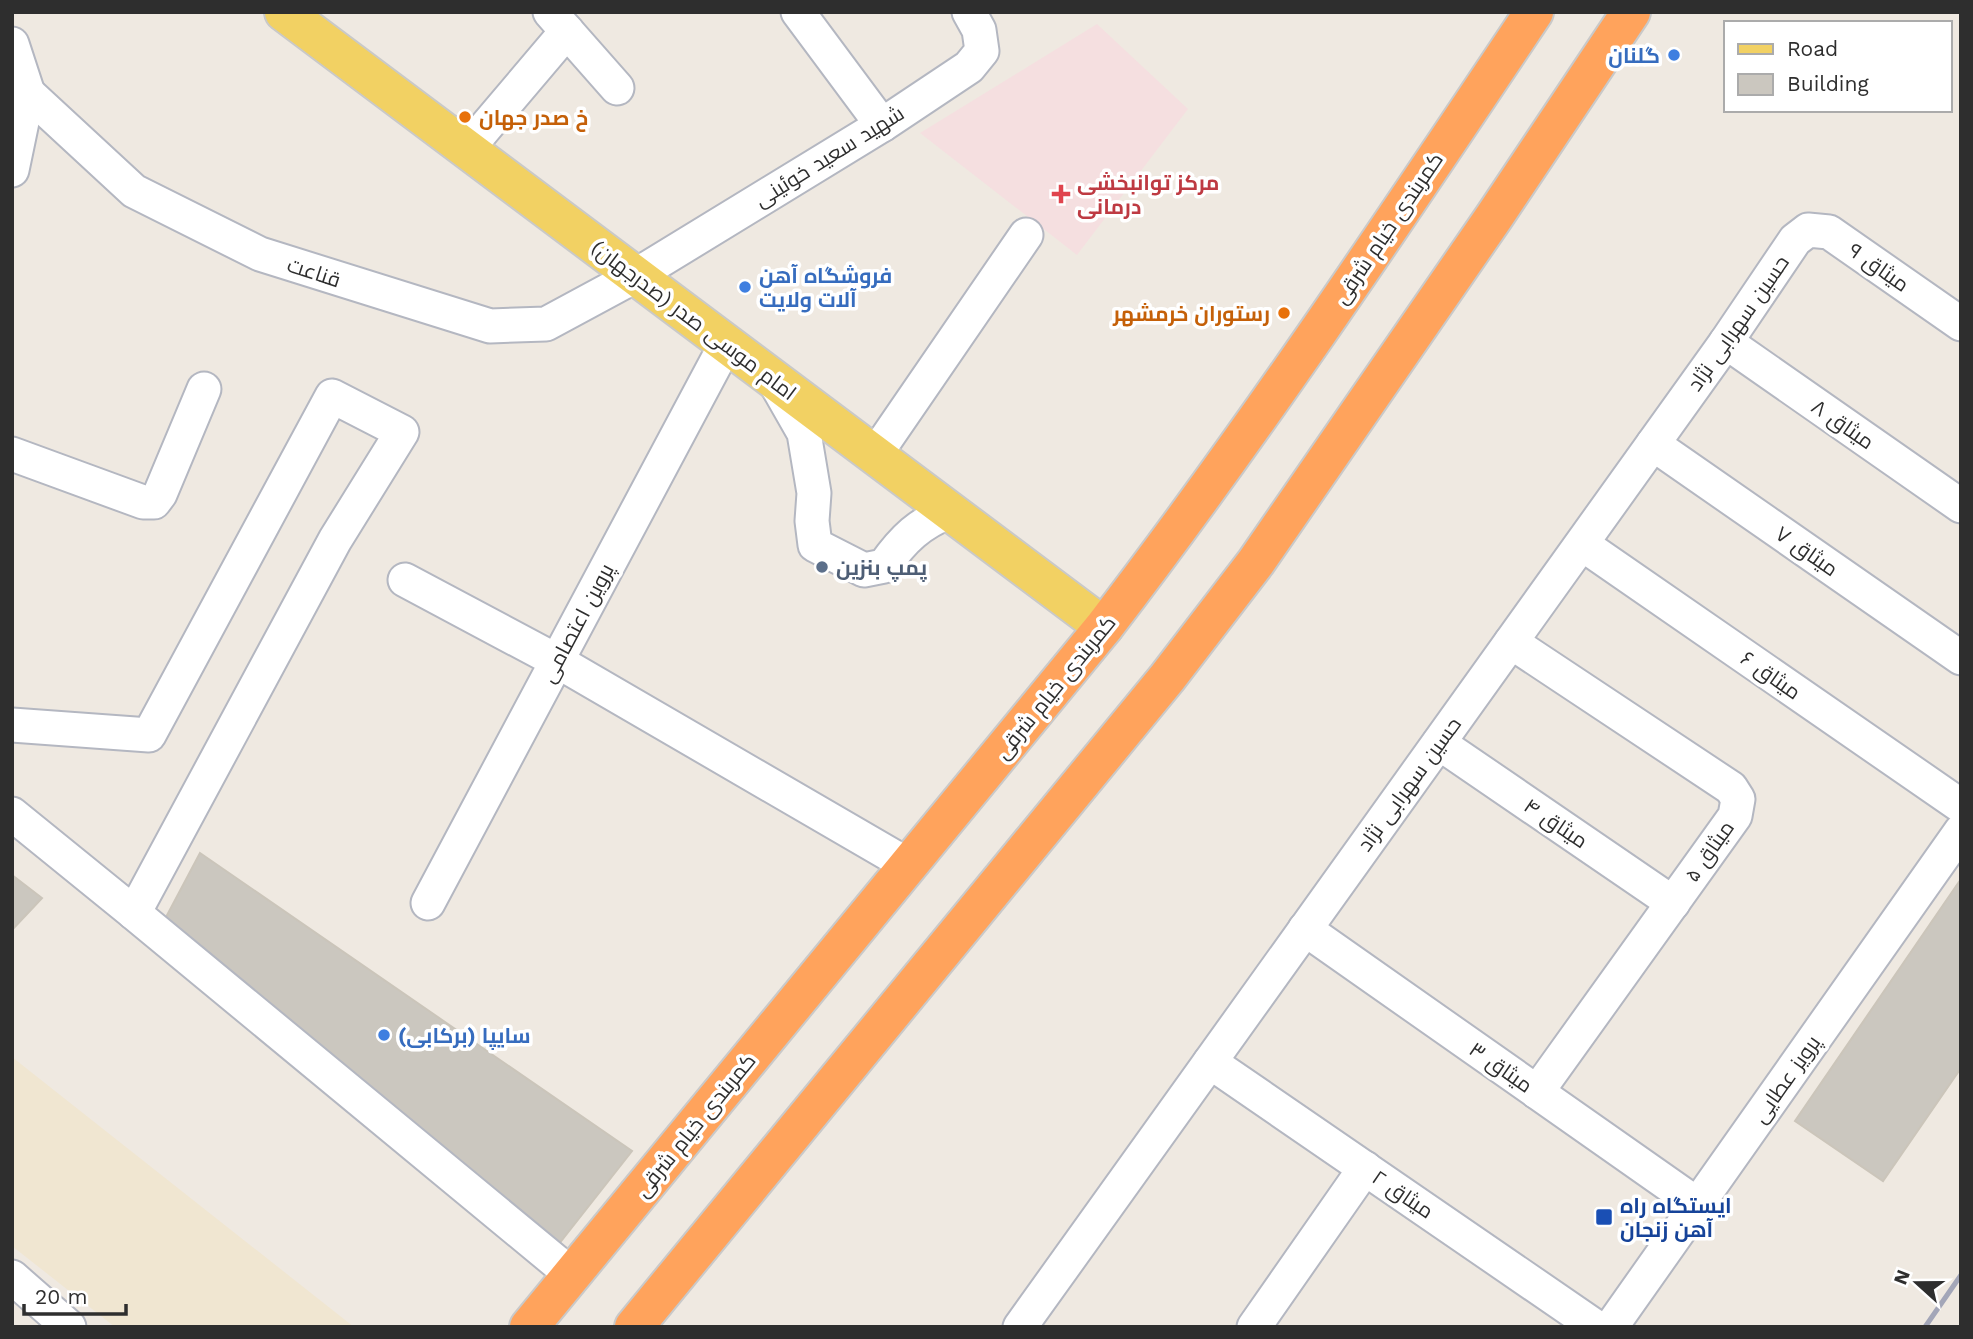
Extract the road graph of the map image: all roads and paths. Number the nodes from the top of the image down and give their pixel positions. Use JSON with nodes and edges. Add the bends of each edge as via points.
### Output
{"nodes":[{"id":1,"x":284,"y":12,"type":"edge"},
{"id":2,"x":798,"y":12,"type":"edge"},
{"id":3,"x":969,"y":12,"type":"edge"},
{"id":4,"x":1534,"y":12,"type":"edge"},
{"id":5,"x":1631,"y":12,"type":"edge"},
{"id":6,"x":559,"y":22,"type":"edge"},
{"id":7,"x":12,"y":44,"type":"edge"},
{"id":8,"x":617,"y":88,"type":"dead end"},
{"id":9,"x":28,"y":93,"type":"junction"},
{"id":10,"x":882,"y":125,"type":"junction"},
{"id":11,"x":467,"y":149,"type":"junction"},
{"id":12,"x":12,"y":170,"type":"edge"},
{"id":13,"x":1026,"y":235,"type":"dead end"},
{"id":14,"x":1795,"y":240,"type":"joint"},
{"id":15,"x":635,"y":276,"type":"junction"},
{"id":16,"x":1961,"y":324,"type":"edge"},
{"id":17,"x":1726,"y":342,"type":"junction"},
{"id":18,"x":726,"y":344,"type":"junction"},
{"id":19,"x":773,"y":379,"type":"junction"},
{"id":20,"x":204,"y":389,"type":"dead end"},
{"id":21,"x":1653,"y":444,"type":"junction"},
{"id":22,"x":12,"y":454,"type":"edge"},
{"id":23,"x":875,"y":455,"type":"junction"},
{"id":24,"x":1961,"y":506,"type":"edge"},
{"id":25,"x":950,"y":511,"type":"junction"},
{"id":26,"x":1582,"y":544,"type":"junction"},
{"id":27,"x":405,"y":580,"type":"dead end"},
{"id":28,"x":1104,"y":627,"type":"junction"},
{"id":29,"x":1511,"y":642,"type":"junction"},
{"id":30,"x":1961,"y":659,"type":"edge"},
{"id":31,"x":557,"y":660,"type":"junction"},
{"id":32,"x":12,"y":725,"type":"edge"},
{"id":33,"x":1439,"y":743,"type":"junction"},
{"id":34,"x":1961,"y":806,"type":"edge"},
{"id":35,"x":12,"y":814,"type":"edge"},
{"id":36,"x":1961,"y":831,"type":"edge"},
{"id":37,"x":908,"y":865,"type":"junction"},
{"id":38,"x":428,"y":903,"type":"dead end"},
{"id":39,"x":1673,"y":903,"type":"junction"},
{"id":40,"x":134,"y":913,"type":"junction"},
{"id":41,"x":1305,"y":929,"type":"junction"},
{"id":42,"x":1210,"y":1062,"type":"junction"},
{"id":43,"x":1538,"y":1092,"type":"junction"},
{"id":44,"x":1365,"y":1168,"type":"junction"},
{"id":45,"x":1698,"y":1205,"type":"junction"},
{"id":46,"x":572,"y":1275,"type":"junction"},
{"id":47,"x":12,"y":1277,"type":"edge"},
{"id":48,"x":69,"y":1327,"type":"edge"},
{"id":49,"x":529,"y":1327,"type":"edge"},
{"id":50,"x":634,"y":1327,"type":"edge"},
{"id":51,"x":1020,"y":1327,"type":"edge"},
{"id":52,"x":1254,"y":1327,"type":"edge"},
{"id":53,"x":1596,"y":1327,"type":"edge"},
{"id":54,"x":1611,"y":1327,"type":"edge"}],
"edges":[{"from":1,"to":11,"type":"main road","name":"(صدرجهان) امام موسی صدر"},
{"from":2,"to":10,"type":"street"},
{"from":3,"to":10,"type":"street","name":"شهید سعید خوئینی","via":[[979,30],[982,51],[969,67]]},
{"from":4,"to":28,"type":"highway","name":"کمربندی خیام شرقی","via":[[1191,514]]},
{"from":5,"to":50,"type":"highway","via":[[1256,562],[1167,678]]},
{"from":6,"to":8,"type":"street"},
{"from":6,"to":11,"type":"street"},
{"from":7,"to":9,"type":"street"},
{"from":9,"to":12,"type":"street"},
{"from":9,"to":15,"type":"street","name":"قناعت","via":[[134,191],[260,254],[439,311],[490,326],[546,324]]},
{"from":10,"to":15,"type":"street","name":"شهید سعید خوئینی"},
{"from":11,"to":15,"type":"main road","name":"(صدرجهان) امام موسی صدر"},
{"from":13,"to":23,"type":"street"},
{"from":14,"to":16,"type":"street","name":"میثاق ۹","via":[[1808,230],[1829,232]]},
{"from":14,"to":17,"type":"street","name":"حسین سهرابی نژاد"},
{"from":15,"to":18,"type":"main road","name":"(صدرجهان) امام موسی صدر"},
{"from":17,"to":21,"type":"street","name":"حسین سهرابی نژاد"},
{"from":17,"to":24,"type":"street","name":"میثاق ۸"},
{"from":18,"to":19,"type":"main road","name":"(صدرجهان) امام موسی صدر"},
{"from":18,"to":31,"type":"street","name":"پروین اعتصامی"},
{"from":19,"to":23,"type":"main road","name":"(صدرجهان) امام موسی صدر"},
{"from":19,"to":25,"type":"street","via":[[804,433],[814,493],[811,521],[816,545],[864,570],[884,566],[901,542],[927,521]]},
{"from":20,"to":22,"type":"street","via":[[154,502],[143,502]]},
{"from":21,"to":26,"type":"street","name":"حسین سهرابی نژاد"},
{"from":21,"to":30,"type":"street","name":"میثاق ۷"},
{"from":23,"to":25,"type":"main road","name":"(صدرجهان) امام موسی صدر"},
{"from":25,"to":28,"type":"main road","name":"(صدرجهان) امام موسی صدر"},
{"from":26,"to":29,"type":"street","name":"حسین سهرابی نژاد"},
{"from":26,"to":34,"type":"street","name":"میثاق ۶"},
{"from":27,"to":31,"type":"street"},
{"from":28,"to":37,"type":"highway","name":"کمربندی خیام شرقی"},
{"from":29,"to":33,"type":"street","name":"حسین سهرابی نژاد"},
{"from":29,"to":39,"type":"street","name":"میثاق ۵","via":[[1731,788],[1738,799],[1735,816]]},
{"from":31,"to":37,"type":"street"},
{"from":31,"to":38,"type":"street","name":"پروین اعتصامی"},
{"from":32,"to":40,"type":"street","via":[[149,734],[332,396],[402,432],[335,540]]},
{"from":33,"to":39,"type":"street","name":"میثاق ۴"},
{"from":33,"to":41,"type":"street","name":"حسین سهرابی نژاد"},
{"from":35,"to":40,"type":"street"},
{"from":36,"to":45,"type":"street","name":"پرویز عطایی"},
{"from":37,"to":46,"type":"highway","name":"کمربندی خیام شرقی"},
{"from":39,"to":43,"type":"street","name":"میثاق ۵"},
{"from":40,"to":46,"type":"street"},
{"from":41,"to":42,"type":"street","name":"حسین سهرابی نژاد"},
{"from":41,"to":43,"type":"street","name":"میثاق ۳"},
{"from":42,"to":44,"type":"street","name":"میثاق ۲"},
{"from":42,"to":51,"type":"street","name":"حسین سهرابی نژاد"},
{"from":43,"to":45,"type":"street","name":"میثاق ۳"},
{"from":44,"to":52,"type":"street"},
{"from":44,"to":53,"type":"street","name":"میثاق ۲"},
{"from":45,"to":54,"type":"street","name":"پرویز عطایی"},
{"from":46,"to":49,"type":"highway","name":"کمربندی خیام شرقی"},
{"from":47,"to":48,"type":"street"}]}
